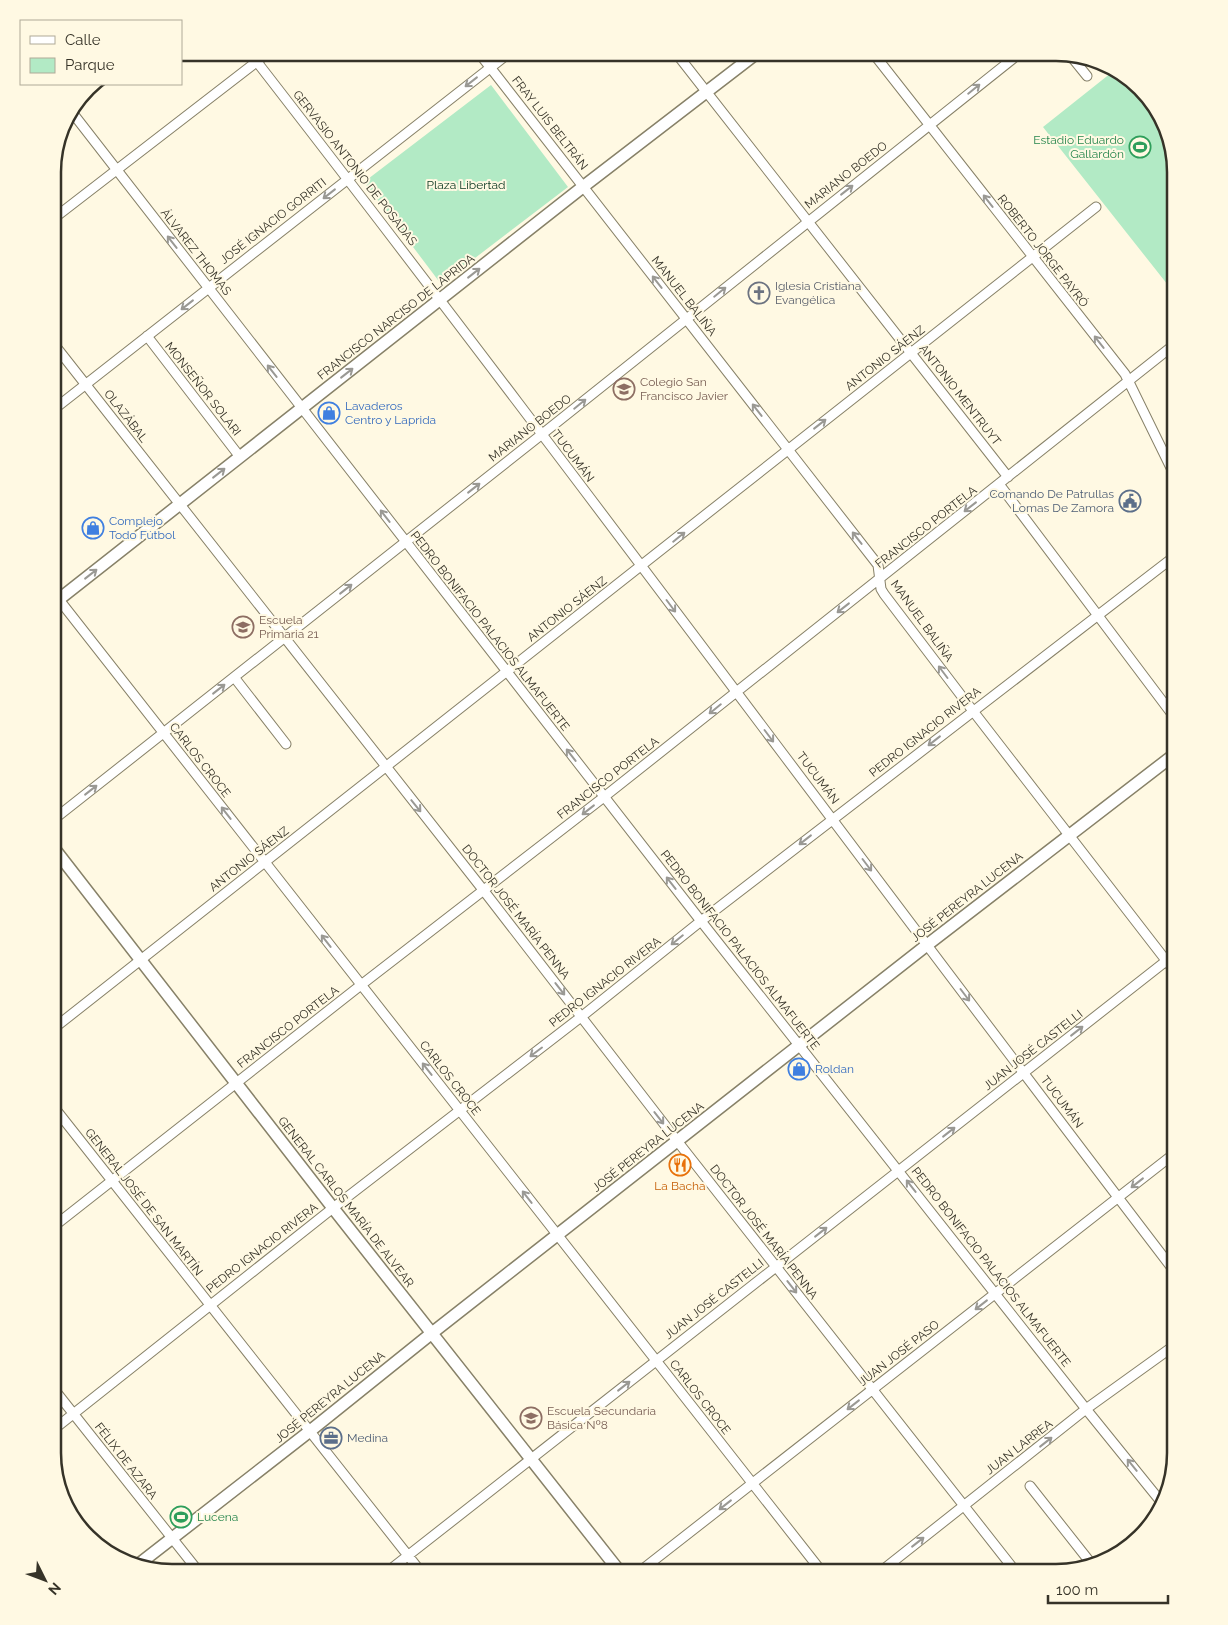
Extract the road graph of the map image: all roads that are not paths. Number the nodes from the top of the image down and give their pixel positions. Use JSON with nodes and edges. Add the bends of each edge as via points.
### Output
{"nodes":[{"id":1,"x":257,"y":61,"type":"joint"},
{"id":2,"x":485,"y":61,"type":"edge"},
{"id":3,"x":498,"y":61,"type":"edge"},
{"id":4,"x":682,"y":61,"type":"edge"},
{"id":5,"x":747,"y":61,"type":"edge"},
{"id":6,"x":879,"y":61,"type":"edge"},
{"id":7,"x":1010,"y":61,"type":"edge"},
{"id":8,"x":1076,"y":63,"type":"edge"},
{"id":9,"x":490,"y":67,"type":"junction"},
{"id":10,"x":1087,"y":76,"type":"dead end"},
{"id":11,"x":707,"y":92,"type":"junction"},
{"id":12,"x":76,"y":118,"type":"edge"},
{"id":13,"x":929,"y":125,"type":"junction"},
{"id":14,"x":116,"y":170,"type":"junction"},
{"id":15,"x":348,"y":179,"type":"junction"},
{"id":16,"x":584,"y":186,"type":"junction"},
{"id":17,"x":1096,"y":206,"type":"dead end"},
{"id":18,"x":61,"y":213,"type":"edge"},
{"id":19,"x":808,"y":221,"type":"junction"},
{"id":20,"x":1032,"y":256,"type":"junction"},
{"id":21,"x":208,"y":288,"type":"junction"},
{"id":22,"x":441,"y":300,"type":"junction"},
{"id":23,"x":686,"y":319,"type":"junction"},
{"id":24,"x":147,"y":336,"type":"junction"},
{"id":25,"x":1167,"y":351,"type":"edge"},
{"id":26,"x":61,"y":353,"type":"edge"},
{"id":27,"x":911,"y":353,"type":"junction"},
{"id":28,"x":1129,"y":381,"type":"junction"},
{"id":29,"x":85,"y":384,"type":"junction"},
{"id":30,"x":61,"y":404,"type":"edge"},
{"id":31,"x":302,"y":409,"type":"junction"},
{"id":32,"x":542,"y":435,"type":"junction"},
{"id":33,"x":788,"y":449,"type":"junction"},
{"id":34,"x":240,"y":456,"type":"junction"},
{"id":35,"x":1167,"y":458,"type":"edge"},
{"id":36,"x":1008,"y":477,"type":"junction"},
{"id":37,"x":999,"y":484,"type":"junction"},
{"id":38,"x":179,"y":504,"type":"junction"},
{"id":39,"x":406,"y":542,"type":"junction"},
{"id":40,"x":1167,"y":563,"type":"edge"},
{"id":41,"x":641,"y":567,"type":"junction"},
{"id":42,"x":879,"y":579,"type":"junction"},
{"id":43,"x":61,"y":594,"type":"edge"},
{"id":44,"x":61,"y":606,"type":"edge"},
{"id":45,"x":1099,"y":614,"type":"junction"},
{"id":46,"x":284,"y":638,"type":"junction"},
{"id":47,"x":508,"y":672,"type":"junction"},
{"id":48,"x":234,"y":677,"type":"junction"},
{"id":49,"x":736,"y":692,"type":"junction"},
{"id":50,"x":1167,"y":706,"type":"edge"},
{"id":51,"x":973,"y":711,"type":"junction"},
{"id":52,"x":163,"y":733,"type":"junction"},
{"id":53,"x":286,"y":744,"type":"dead end"},
{"id":54,"x":1167,"y":761,"type":"edge"},
{"id":55,"x":386,"y":768,"type":"junction"},
{"id":56,"x":604,"y":798,"type":"junction"},
{"id":57,"x":61,"y":814,"type":"edge"},
{"id":58,"x":832,"y":819,"type":"junction"},
{"id":59,"x":1070,"y":835,"type":"junction"},
{"id":60,"x":61,"y":857,"type":"edge"},
{"id":61,"x":264,"y":862,"type":"junction"},
{"id":62,"x":484,"y":891,"type":"junction"},
{"id":63,"x":701,"y":921,"type":"junction"},
{"id":64,"x":927,"y":945,"type":"junction"},
{"id":65,"x":141,"y":960,"type":"junction"},
{"id":66,"x":1167,"y":961,"type":"joint"},
{"id":67,"x":361,"y":985,"type":"junction"},
{"id":68,"x":581,"y":1017,"type":"junction"},
{"id":69,"x":61,"y":1023,"type":"edge"},
{"id":70,"x":799,"y":1046,"type":"junction"},
{"id":71,"x":1024,"y":1072,"type":"junction"},
{"id":72,"x":237,"y":1083,"type":"junction"},
{"id":73,"x":459,"y":1110,"type":"junction"},
{"id":74,"x":61,"y":1116,"type":"edge"},
{"id":75,"x":678,"y":1142,"type":"junction"},
{"id":76,"x":1167,"y":1160,"type":"edge"},
{"id":77,"x":899,"y":1171,"type":"junction"},
{"id":78,"x":112,"y":1180,"type":"junction"},
{"id":79,"x":1118,"y":1198,"type":"junction"},
{"id":80,"x":333,"y":1208,"type":"junction"},
{"id":81,"x":61,"y":1220,"type":"edge"},
{"id":82,"x":556,"y":1236,"type":"junction"},
{"id":83,"x":1167,"y":1261,"type":"edge"},
{"id":84,"x":776,"y":1267,"type":"junction"},
{"id":85,"x":996,"y":1294,"type":"junction"},
{"id":86,"x":209,"y":1305,"type":"junction"},
{"id":87,"x":432,"y":1333,"type":"junction"},
{"id":88,"x":1167,"y":1350,"type":"edge"},
{"id":89,"x":656,"y":1361,"type":"junction"},
{"id":90,"x":873,"y":1390,"type":"junction"},
{"id":91,"x":61,"y":1399,"type":"edge"},
{"id":92,"x":1086,"y":1409,"type":"junction"},
{"id":93,"x":73,"y":1414,"type":"junction"},
{"id":94,"x":61,"y":1423,"type":"edge"},
{"id":95,"x":310,"y":1431,"type":"junction"},
{"id":96,"x":531,"y":1459,"type":"junction"},
{"id":97,"x":752,"y":1484,"type":"junction"},
{"id":98,"x":1030,"y":1486,"type":"dead end"},
{"id":99,"x":1157,"y":1497,"type":"edge"},
{"id":100,"x":964,"y":1506,"type":"junction"},
{"id":101,"x":172,"y":1539,"type":"junction"},
{"id":102,"x":408,"y":1556,"type":"junction"},
{"id":103,"x":1088,"y":1559,"type":"edge"},
{"id":104,"x":144,"y":1560,"type":"edge"},
{"id":105,"x":192,"y":1564,"type":"edge"},
{"id":106,"x":398,"y":1564,"type":"edge"},
{"id":107,"x":414,"y":1564,"type":"edge"},
{"id":108,"x":614,"y":1564,"type":"edge"},
{"id":109,"x":649,"y":1564,"type":"edge"},
{"id":110,"x":816,"y":1564,"type":"edge"},
{"id":111,"x":890,"y":1564,"type":"edge"},
{"id":112,"x":1010,"y":1564,"type":"edge"}],
"edges":[{"from":1,"to":14,"type":"street"},
{"from":1,"to":15,"type":"street","name":"GERVASIO ANTONIO DE POSADAS"},
{"from":2,"to":9,"type":"street","name":"FRAY LUIS BELTRÁN"},
{"from":3,"to":9,"type":"street","name":"JOSÉ IGNACIO GORRITI"},
{"from":4,"to":11,"type":"street","name":"ANTONIO MENTRUYT"},
{"from":5,"to":11,"type":"street","name":"FRANCISCO NARCISO DE LAPRIDA"},
{"from":6,"to":13,"type":"street","name":"ROBERTO JORGE PAYRÓ"},
{"from":13,"to":7,"type":"street","name":"MARIANO BOEDO","one_way":true},
{"from":8,"to":10,"type":"street"},
{"from":9,"to":15,"type":"street","name":"JOSÉ IGNACIO GORRITI","one_way":true},
{"from":9,"to":16,"type":"street","name":"FRAY LUIS BELTRÁN"},
{"from":11,"to":16,"type":"street","name":"FRANCISCO NARCISO DE LAPRIDA"},
{"from":11,"to":19,"type":"street","name":"ANTONIO MENTRUYT"},
{"from":12,"to":14,"type":"street","name":"ÁLVAREZ THOMAS"},
{"from":19,"to":13,"type":"street","name":"MARIANO BOEDO","one_way":true},
{"from":20,"to":13,"type":"street","name":"ROBERTO JORGE PAYRÓ","one_way":true},
{"from":14,"to":18,"type":"street"},
{"from":21,"to":14,"type":"street","name":"ÁLVAREZ THOMAS","one_way":true},
{"from":15,"to":21,"type":"street","name":"JOSÉ IGNACIO GORRITI","one_way":true},
{"from":15,"to":22,"type":"street","name":"GERVASIO ANTONIO DE POSADAS"},
{"from":22,"to":16,"type":"street","name":"FRANCISCO NARCISO DE LAPRIDA","one_way":true},
{"from":23,"to":16,"type":"street","name":"MANUEL BALIÑA","one_way":true},
{"from":17,"to":20,"type":"street","name":"ANTONIO SÁENZ"},
{"from":23,"to":19,"type":"street","name":"MARIANO BOEDO","one_way":true},
{"from":19,"to":27,"type":"street","name":"ANTONIO MENTRUYT"},
{"from":20,"to":27,"type":"street","name":"ANTONIO SÁENZ"},
{"from":28,"to":20,"type":"street","name":"ROBERTO JORGE PAYRÓ","one_way":true},
{"from":21,"to":24,"type":"street","name":"JOSÉ IGNACIO GORRITI","one_way":true},
{"from":31,"to":21,"type":"street","name":"ÁLVAREZ THOMAS","one_way":true},
{"from":31,"to":22,"type":"street","name":"FRANCISCO NARCISO DE LAPRIDA","one_way":true},
{"from":22,"to":32,"type":"street","name":"TUCUMÁN"},
{"from":32,"to":23,"type":"street","name":"MARIANO BOEDO","one_way":true},
{"from":33,"to":23,"type":"street","name":"MANUEL BALIÑA","one_way":true},
{"from":24,"to":29,"type":"street","name":"JOSÉ IGNACIO GORRITI"},
{"from":24,"to":34,"type":"street","name":"MONSEÑOR SOLARI"},
{"from":25,"to":28,"type":"street","name":"FRANCISCO PORTELA"},
{"from":26,"to":29,"type":"street","name":"OLAZÁBAL"},
{"from":33,"to":27,"type":"street","name":"ANTONIO SÁENZ","one_way":true},
{"from":27,"to":36,"type":"street","name":"ANTONIO MENTRUYT"},
{"from":28,"to":35,"type":"street","name":"ROBERTO JORGE PAYRÓ"},
{"from":28,"to":36,"type":"street","name":"FRANCISCO PORTELA"},
{"from":29,"to":30,"type":"street","name":"JOSÉ IGNACIO GORRITI"},
{"from":29,"to":38,"type":"street","name":"OLAZÁBAL"},
{"from":31,"to":34,"type":"street","name":"FRANCISCO NARCISO DE LAPRIDA"},
{"from":39,"to":31,"type":"street","name":"PEDRO BONIFACIO PALACIOS ALMAFUERTE","one_way":true},
{"from":39,"to":32,"type":"street","name":"MARIANO BOEDO","one_way":true},
{"from":32,"to":41,"type":"street","name":"TUCUMÁN"},
{"from":41,"to":33,"type":"street","name":"ANTONIO SÁENZ","one_way":true},
{"from":42,"to":33,"type":"street","name":"MANUEL BALIÑA","one_way":true,"via":[[878,565]]},
{"from":38,"to":34,"type":"street","name":"FRANCISCO NARCISO DE LAPRIDA","one_way":true},
{"from":36,"to":37,"type":"street","name":"FRANCISCO PORTELA"},
{"from":37,"to":42,"type":"street","name":"FRANCISCO PORTELA","one_way":true},
{"from":37,"to":45,"type":"street"},
{"from":43,"to":38,"type":"street","name":"FRANCISCO NARCISO DE LAPRIDA","one_way":true},
{"from":38,"to":46,"type":"street","name":"DOCTOR JOSÉ MARÍA PENNA"},
{"from":46,"to":39,"type":"street","name":"MARIANO BOEDO","one_way":true},
{"from":39,"to":47,"type":"street","name":"PEDRO BONIFACIO PALACIOS ALMAFUERTE"},
{"from":40,"to":45,"type":"street","name":"PEDRO IGNACIO RIVERA"},
{"from":41,"to":47,"type":"street","name":"ANTONIO SÁENZ"},
{"from":41,"to":49,"type":"street","name":"TUCUMÁN","one_way":true},
{"from":42,"to":49,"type":"street","name":"FRANCISCO PORTELA","one_way":true},
{"from":51,"to":42,"type":"street","name":"MANUEL BALIÑA","one_way":true,"via":[[884,594]]},
{"from":44,"to":52,"type":"street","name":"CARLOS CROCE"},
{"from":45,"to":50,"type":"street"},
{"from":45,"to":51,"type":"street","name":"PEDRO IGNACIO RIVERA"},
{"from":46,"to":48,"type":"street","name":"MARIANO BOEDO"},
{"from":46,"to":55,"type":"street","name":"DOCTOR JOSÉ MARÍA PENNA"},
{"from":47,"to":55,"type":"street","name":"ANTONIO SÁENZ"},
{"from":56,"to":47,"type":"street","name":"PEDRO BONIFACIO PALACIOS ALMAFUERTE","one_way":true},
{"from":52,"to":48,"type":"street","name":"MARIANO BOEDO","one_way":true},
{"from":48,"to":53,"type":"street"},
{"from":49,"to":56,"type":"street","name":"FRANCISCO PORTELA","one_way":true},
{"from":49,"to":58,"type":"street","name":"TUCUMÁN","one_way":true},
{"from":51,"to":58,"type":"street","name":"PEDRO IGNACIO RIVERA","one_way":true},
{"from":51,"to":59,"type":"street","name":"MANUEL BALIÑA"},
{"from":57,"to":52,"type":"street","name":"MARIANO BOEDO","one_way":true},
{"from":61,"to":52,"type":"street","name":"CARLOS CROCE","one_way":true},
{"from":54,"to":59,"type":"street","name":"JOSÉ PEREYRA LUCENA"},
{"from":55,"to":61,"type":"street","name":"ANTONIO SÁENZ"},
{"from":55,"to":62,"type":"street","name":"DOCTOR JOSÉ MARÍA PENNA","one_way":true},
{"from":56,"to":62,"type":"street","name":"FRANCISCO PORTELA","one_way":true},
{"from":63,"to":56,"type":"street","name":"PEDRO BONIFACIO PALACIOS ALMAFUERTE","one_way":true},
{"from":58,"to":63,"type":"street","name":"PEDRO IGNACIO RIVERA","one_way":true},
{"from":58,"to":64,"type":"street","name":"TUCUMÁN","one_way":true},
{"from":59,"to":64,"type":"street","name":"JOSÉ PEREYRA LUCENA"},
{"from":59,"to":66,"type":"street","name":"MANUEL BALIÑA"},
{"from":60,"to":65,"type":"street","name":"GENERAL CARLOS MARÍA DE ALVEAR"},
{"from":61,"to":65,"type":"street","name":"ANTONIO SÁENZ"},
{"from":67,"to":61,"type":"street","name":"CARLOS CROCE","one_way":true},
{"from":62,"to":67,"type":"street","name":"FRANCISCO PORTELA"},
{"from":62,"to":68,"type":"street","name":"DOCTOR JOSÉ MARÍA PENNA","one_way":true},
{"from":63,"to":68,"type":"street","name":"PEDRO IGNACIO RIVERA","one_way":true},
{"from":63,"to":70,"type":"street","name":"PEDRO BONIFACIO PALACIOS ALMAFUERTE"},
{"from":64,"to":70,"type":"street","name":"JOSÉ PEREYRA LUCENA"},
{"from":64,"to":71,"type":"street","name":"TUCUMÁN","one_way":true},
{"from":65,"to":69,"type":"street","name":"ANTONIO SÁENZ"},
{"from":65,"to":72,"type":"street","name":"GENERAL CARLOS MARÍA DE ALVEAR"},
{"from":71,"to":66,"type":"street","name":"JUAN JOSÉ CASTELLI","one_way":true},
{"from":67,"to":72,"type":"street","name":"FRANCISCO PORTELA"},
{"from":73,"to":67,"type":"street","name":"CARLOS CROCE","one_way":true},
{"from":68,"to":73,"type":"street","name":"PEDRO IGNACIO RIVERA","one_way":true},
{"from":68,"to":75,"type":"street","name":"DOCTOR JOSÉ MARÍA PENNA","one_way":true},
{"from":70,"to":75,"type":"street","name":"JOSÉ PEREYRA LUCENA"},
{"from":70,"to":77,"type":"street","name":"PEDRO BONIFACIO PALACIOS ALMAFUERTE"},
{"from":77,"to":71,"type":"street","name":"JUAN JOSÉ CASTELLI","one_way":true},
{"from":71,"to":79,"type":"street","name":"TUCUMÁN"},
{"from":72,"to":78,"type":"street","name":"FRANCISCO PORTELA"},
{"from":72,"to":80,"type":"street","name":"GENERAL CARLOS MARÍA DE ALVEAR"},
{"from":73,"to":80,"type":"street","name":"PEDRO IGNACIO RIVERA"},
{"from":82,"to":73,"type":"street","name":"CARLOS CROCE","one_way":true},
{"from":74,"to":78,"type":"street","name":"GENERAL JOSÉ DE SAN MARTÍN"},
{"from":75,"to":82,"type":"street","name":"JOSÉ PEREYRA LUCENA"},
{"from":75,"to":84,"type":"street","name":"DOCTOR JOSÉ MARÍA PENNA"},
{"from":76,"to":79,"type":"street","name":"JUAN JOSÉ PASO","one_way":true},
{"from":84,"to":77,"type":"street","name":"JUAN JOSÉ CASTELLI","one_way":true},
{"from":85,"to":77,"type":"street","name":"PEDRO BONIFACIO PALACIOS ALMAFUERTE","one_way":true},
{"from":78,"to":81,"type":"street","name":"FRANCISCO PORTELA"},
{"from":78,"to":86,"type":"street","name":"GENERAL JOSÉ DE SAN MARTÍN"},
{"from":79,"to":83,"type":"street","name":"TUCUMÁN"},
{"from":79,"to":85,"type":"street","name":"JUAN JOSÉ PASO"},
{"from":80,"to":86,"type":"street","name":"PEDRO IGNACIO RIVERA"},
{"from":80,"to":87,"type":"street","name":"GENERAL CARLOS MARÍA DE ALVEAR"},
{"from":82,"to":87,"type":"street","name":"JOSÉ PEREYRA LUCENA"},
{"from":82,"to":89,"type":"street","name":"CARLOS CROCE"},
{"from":84,"to":89,"type":"street","name":"JUAN JOSÉ CASTELLI"},
{"from":84,"to":90,"type":"street","name":"DOCTOR JOSÉ MARÍA PENNA","one_way":true},
{"from":85,"to":90,"type":"street","name":"JUAN JOSÉ PASO","one_way":true},
{"from":85,"to":92,"type":"street","name":"PEDRO BONIFACIO PALACIOS ALMAFUERTE"},
{"from":86,"to":93,"type":"street","name":"PEDRO IGNACIO RIVERA"},
{"from":86,"to":95,"type":"street","name":"GENERAL JOSÉ DE SAN MARTÍN"},
{"from":87,"to":95,"type":"street","name":"JOSÉ PEREYRA LUCENA"},
{"from":87,"to":96,"type":"street","name":"GENERAL CARLOS MARÍA DE ALVEAR"},
{"from":88,"to":92,"type":"street","name":"JUAN LARREA"},
{"from":96,"to":89,"type":"street","name":"JUAN JOSÉ CASTELLI","one_way":true},
{"from":89,"to":97,"type":"street","name":"CARLOS CROCE"},
{"from":90,"to":97,"type":"street","name":"JUAN JOSÉ PASO","one_way":true},
{"from":90,"to":100,"type":"street","name":"DOCTOR JOSÉ MARÍA PENNA"},
{"from":91,"to":93,"type":"street","name":"FÉLIX DE AZARA"},
{"from":99,"to":92,"type":"street","name":"PEDRO BONIFACIO PALACIOS ALMAFUERTE","one_way":true},
{"from":100,"to":92,"type":"street","name":"JUAN LARREA","one_way":true},
{"from":93,"to":94,"type":"street","name":"PEDRO IGNACIO RIVERA"},
{"from":93,"to":101,"type":"street","name":"FÉLIX DE AZARA"},
{"from":95,"to":101,"type":"street","name":"JOSÉ PEREYRA LUCENA"},
{"from":95,"to":102,"type":"street","name":"GENERAL JOSÉ DE SAN MARTÍN"},
{"from":96,"to":102,"type":"street","name":"JUAN JOSÉ CASTELLI"},
{"from":96,"to":108,"type":"street","name":"GENERAL CARLOS MARÍA DE ALVEAR"},
{"from":97,"to":109,"type":"street","name":"JUAN JOSÉ PASO","one_way":true},
{"from":97,"to":110,"type":"street","name":"CARLOS CROCE"},
{"from":98,"to":103,"type":"street"},
{"from":111,"to":100,"type":"street","name":"JUAN LARREA","one_way":true},
{"from":100,"to":112,"type":"street","name":"DOCTOR JOSÉ MARÍA PENNA"},
{"from":101,"to":104,"type":"street","name":"JOSÉ PEREYRA LUCENA"},
{"from":101,"to":105,"type":"street","name":"FÉLIX DE AZARA"},
{"from":102,"to":106,"type":"street","name":"JUAN JOSÉ CASTELLI"},
{"from":102,"to":107,"type":"street","name":"GENERAL JOSÉ DE SAN MARTÍN"}]}
